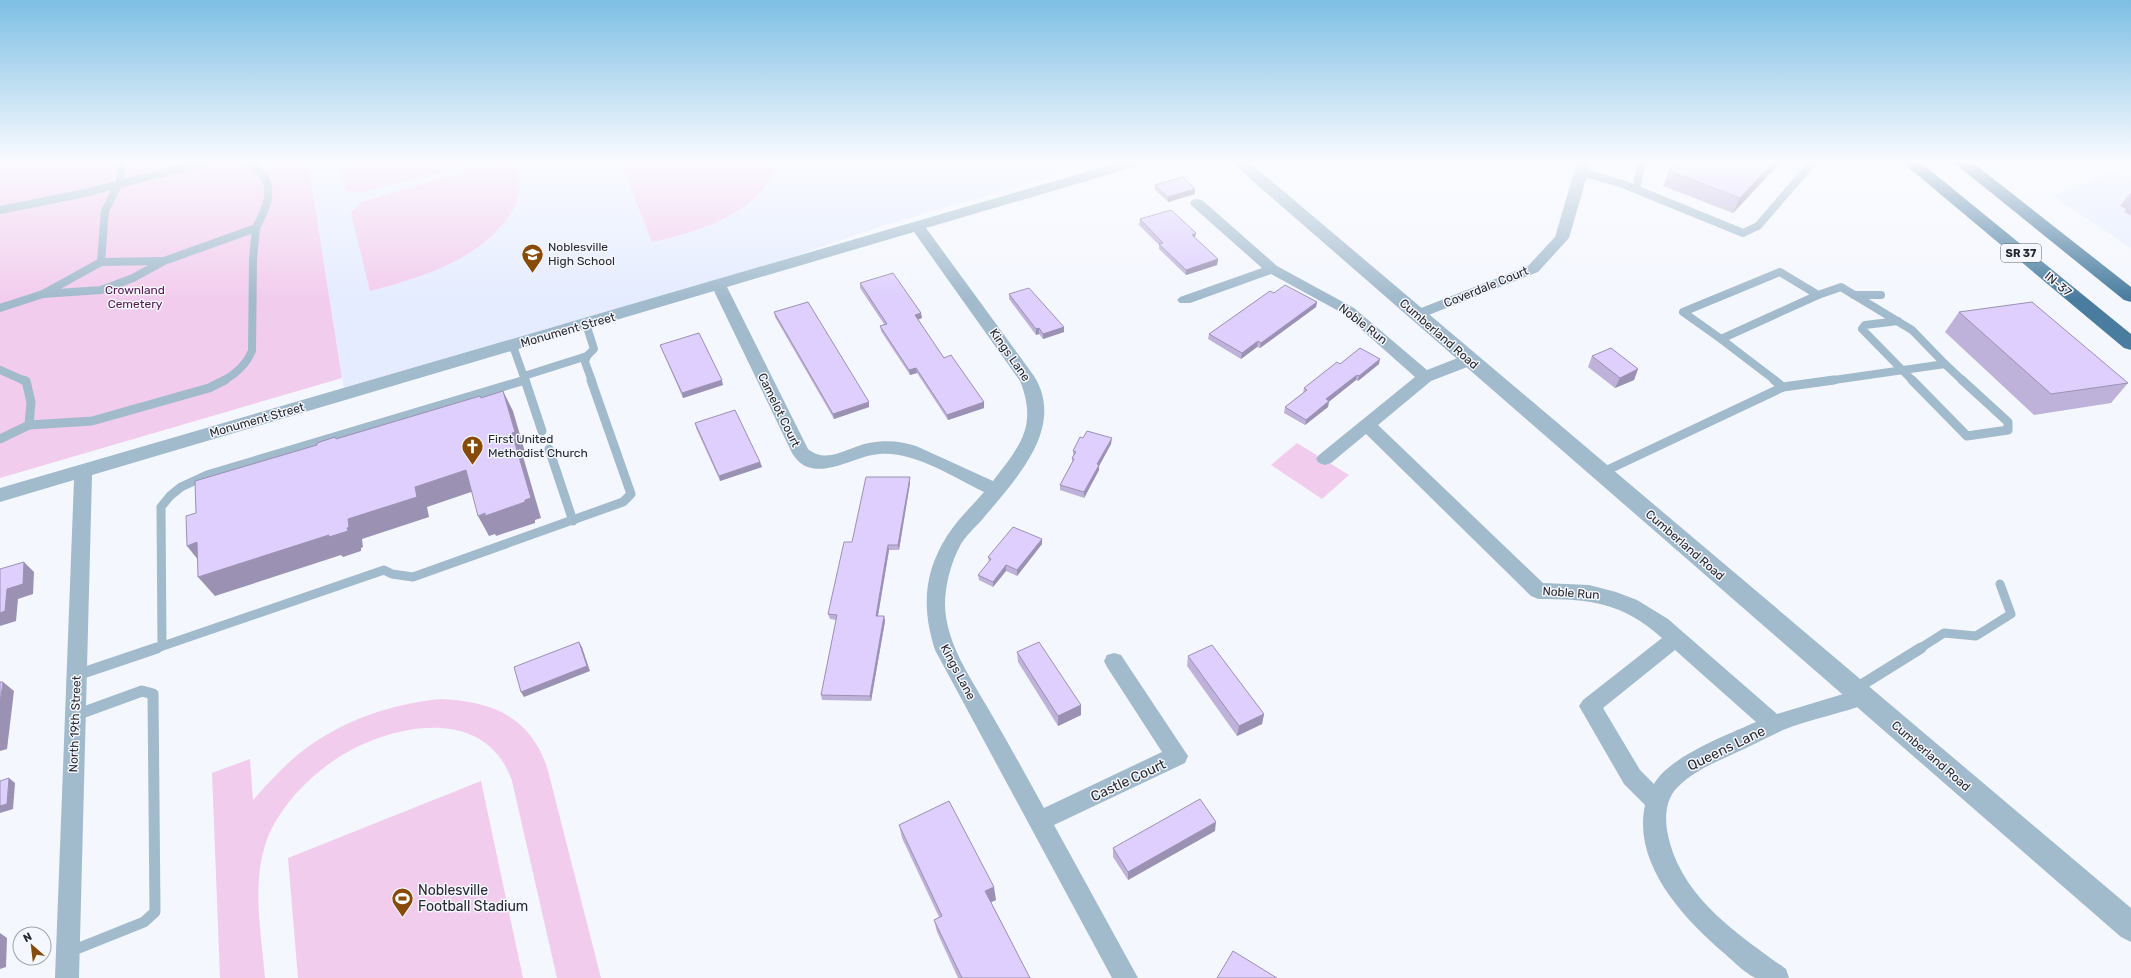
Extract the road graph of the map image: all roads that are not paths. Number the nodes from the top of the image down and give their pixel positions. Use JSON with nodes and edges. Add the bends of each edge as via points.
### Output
{"nodes":[{"id":1,"x":11,"y":208,"type":"edge"},
{"id":2,"x":107,"y":208,"type":"edge"},
{"id":3,"x":265,"y":208,"type":"edge"},
{"id":4,"x":985,"y":208,"type":"edge"},
{"id":5,"x":1203,"y":208,"type":"edge"},
{"id":6,"x":1292,"y":208,"type":"edge"},
{"id":7,"x":1571,"y":208,"type":"edge"},
{"id":8,"x":1681,"y":208,"type":"edge"},
{"id":9,"x":1773,"y":208,"type":"edge"},
{"id":10,"x":1965,"y":208,"type":"edge"},
{"id":11,"x":2019,"y":208,"type":"edge"},
{"id":12,"x":0,"y":210,"type":"edge"},
{"id":13,"x":256,"y":228,"type":"junction"},
{"id":14,"x":918,"y":228,"type":"junction"},
{"id":15,"x":164,"y":261,"type":"junction"},
{"id":16,"x":101,"y":262,"type":"junction"},
{"id":17,"x":1272,"y":269,"type":"junction"},
{"id":18,"x":719,"y":286,"type":"junction"},
{"id":19,"x":43,"y":294,"type":"junction"},
{"id":20,"x":1818,"y":295,"type":"junction"},
{"id":21,"x":1854,"y":295,"type":"junction"},
{"id":22,"x":1881,"y":295,"type":"dead end"},
{"id":23,"x":2131,"y":296,"type":"edge"},
{"id":24,"x":1185,"y":300,"type":"dead end"},
{"id":25,"x":4,"y":307,"type":"edge"},
{"id":26,"x":0,"y":311,"type":"edge"},
{"id":27,"x":1416,"y":315,"type":"junction"},
{"id":28,"x":1898,"y":321,"type":"junction"},
{"id":29,"x":586,"y":324,"type":"junction"},
{"id":30,"x":1721,"y":339,"type":"junction"},
{"id":31,"x":2131,"y":344,"type":"edge"},
{"id":32,"x":513,"y":346,"type":"junction"},
{"id":33,"x":587,"y":356,"type":"junction"},
{"id":34,"x":1468,"y":360,"type":"junction"},
{"id":35,"x":1945,"y":364,"type":"junction"},
{"id":36,"x":0,"y":370,"type":"edge"},
{"id":37,"x":1902,"y":371,"type":"junction"},
{"id":38,"x":1426,"y":377,"type":"junction"},
{"id":39,"x":525,"y":378,"type":"junction"},
{"id":40,"x":1783,"y":387,"type":"junction"},
{"id":41,"x":1366,"y":424,"type":"junction"},
{"id":42,"x":29,"y":425,"type":"junction"},
{"id":43,"x":542,"y":431,"type":"dead end"},
{"id":44,"x":0,"y":439,"type":"edge"},
{"id":45,"x":549,"y":449,"type":"dead end"},
{"id":46,"x":1326,"y":459,"type":"dead end"},
{"id":47,"x":83,"y":471,"type":"junction"},
{"id":48,"x":1601,"y":473,"type":"junction"},
{"id":49,"x":995,"y":489,"type":"junction"},
{"id":50,"x":0,"y":495,"type":"edge"},
{"id":51,"x":573,"y":521,"type":"junction"},
{"id":52,"x":2000,"y":584,"type":"dead end"},
{"id":53,"x":1676,"y":638,"type":"junction"},
{"id":54,"x":162,"y":646,"type":"junction"},
{"id":55,"x":1114,"y":661,"type":"dead end"},
{"id":56,"x":77,"y":675,"type":"junction"},
{"id":57,"x":1859,"y":694,"type":"junction"},
{"id":58,"x":76,"y":715,"type":"junction"},
{"id":59,"x":1774,"y":725,"type":"junction"},
{"id":60,"x":1656,"y":801,"type":"junction"},
{"id":61,"x":1040,"y":821,"type":"junction"},
{"id":62,"x":2131,"y":927,"type":"edge"},
{"id":63,"x":68,"y":952,"type":"junction"},
{"id":64,"x":67,"y":978,"type":"edge"},
{"id":65,"x":1126,"y":978,"type":"edge"},
{"id":66,"x":1778,"y":978,"type":"edge"}],
"edges":[{"from":1,"to":12,"type":"lane"},
{"from":2,"to":16,"type":"lane"},
{"from":3,"to":13,"type":"lane"},
{"from":4,"to":14,"type":"street","name":"Monument Street"},
{"from":5,"to":17,"type":"street","name":"Noble Run"},
{"from":6,"to":27,"type":"street","name":"Cumberland Road"},
{"from":7,"to":27,"type":"street","name":"Coverdale Court","via":[[1562,238],[1533,269]]},
{"from":8,"to":9,"type":"lane","via":[[1742,233],[1758,226]]},
{"from":10,"to":31,"type":"highway","name":"IN-37","number":"SR 37"},
{"from":11,"to":23,"type":"highway","number":"SR 37"},
{"from":13,"to":15,"type":"lane"},
{"from":13,"to":42,"type":"lane","via":[[252,351],[247,362],[232,376],[209,388],[92,421]]},
{"from":14,"to":18,"type":"street","name":"Monument Street"},
{"from":14,"to":49,"type":"street","name":"Kings Lane","via":[[1028,380],[1034,393],[1037,407],[1036,426],[1017,462]]},
{"from":15,"to":16,"type":"lane"},
{"from":15,"to":19,"type":"lane","via":[[133,278],[101,290]]},
{"from":16,"to":19,"type":"lane"},
{"from":17,"to":24,"type":"street"},
{"from":17,"to":38,"type":"street","name":"Noble Run","via":[[1349,310]]},
{"from":18,"to":29,"type":"street","name":"Monument Street"},
{"from":18,"to":49,"type":"street","name":"Camelot Court","via":[[800,453],[808,460],[828,463],[862,451],[885,447],[899,448],[910,450]]},
{"from":19,"to":25,"type":"lane"},
{"from":20,"to":21,"type":"lane","via":[[1841,287]]},
{"from":20,"to":30,"type":"lane"},
{"from":20,"to":30,"type":"lane","via":[[1780,272],[1683,312]]},
{"from":21,"to":22,"type":"lane"},
{"from":21,"to":28,"type":"lane"},
{"from":25,"to":26,"type":"lane"},
{"from":27,"to":34,"type":"street","name":"Cumberland Road"},
{"from":28,"to":35,"type":"lane","via":[[1915,326]]},
{"from":28,"to":37,"type":"lane","via":[[1865,325],[1862,329]]},
{"from":29,"to":32,"type":"street","name":"Monument Street"},
{"from":29,"to":33,"type":"lane","via":[[594,348]]},
{"from":30,"to":40,"type":"lane"},
{"from":32,"to":39,"type":"lane"},
{"from":32,"to":47,"type":"street","name":"Monument Street"},
{"from":33,"to":39,"type":"lane"},
{"from":33,"to":51,"type":"lane","via":[[585,362],[631,494],[623,502]]},
{"from":34,"to":38,"type":"street"},
{"from":34,"to":48,"type":"street","name":"Cumberland Road"},
{"from":35,"to":37,"type":"lane"},
{"from":35,"to":37,"type":"lane","via":[[2008,422],[2008,430],[1967,436]]},
{"from":36,"to":42,"type":"lane","via":[[26,381],[32,393]]},
{"from":37,"to":40,"type":"lane"},
{"from":38,"to":41,"type":"street"},
{"from":39,"to":43,"type":"lane"},
{"from":39,"to":54,"type":"lane","via":[[208,475],[181,486],[161,507]]},
{"from":40,"to":48,"type":"lane"},
{"from":41,"to":46,"type":"street"},
{"from":41,"to":53,"type":"street","name":"Noble Run","via":[[1538,591],[1574,591],[1610,597],[1645,614]]},
{"from":42,"to":44,"type":"lane"},
{"from":45,"to":51,"type":"lane"},
{"from":47,"to":50,"type":"street","name":"Monument Street"},
{"from":47,"to":56,"type":"street","name":"North 19th Street"},
{"from":48,"to":57,"type":"street","name":"Cumberland Road"},
{"from":49,"to":61,"type":"street","name":"Kings Lane","via":[[954,540],[946,555],[936,586],[934,610],[945,650]]},
{"from":51,"to":54,"type":"lane","via":[[413,577],[392,574],[384,570]]},
{"from":52,"to":57,"type":"lane","via":[[2011,614],[1976,636],[1944,633]]},
{"from":53,"to":59,"type":"street","name":"Queens Lane"},
{"from":53,"to":60,"type":"street","via":[[1590,706],[1632,777]]},
{"from":54,"to":56,"type":"lane"},
{"from":55,"to":61,"type":"street","name":"Castle Court","via":[[1177,756]]},
{"from":56,"to":58,"type":"street","name":"North 19th Street"},
{"from":57,"to":59,"type":"street","name":"Queens Lane"},
{"from":57,"to":62,"type":"street","name":"Cumberland Road"},
{"from":58,"to":63,"type":"street","name":"North 19th Street"},
{"from":58,"to":63,"type":"lane","via":[[142,692],[153,694],[155,912],[144,922]]},
{"from":59,"to":60,"type":"street","name":"Queens Lane","via":[[1684,768],[1667,783]]},
{"from":60,"to":66,"type":"street","name":"Queens Lane","via":[[1655,834],[1660,856],[1674,882],[1696,912],[1728,942]]},
{"from":61,"to":65,"type":"street","name":"Kings Lane"},
{"from":63,"to":64,"type":"street","name":"North 19th Street"}]}
